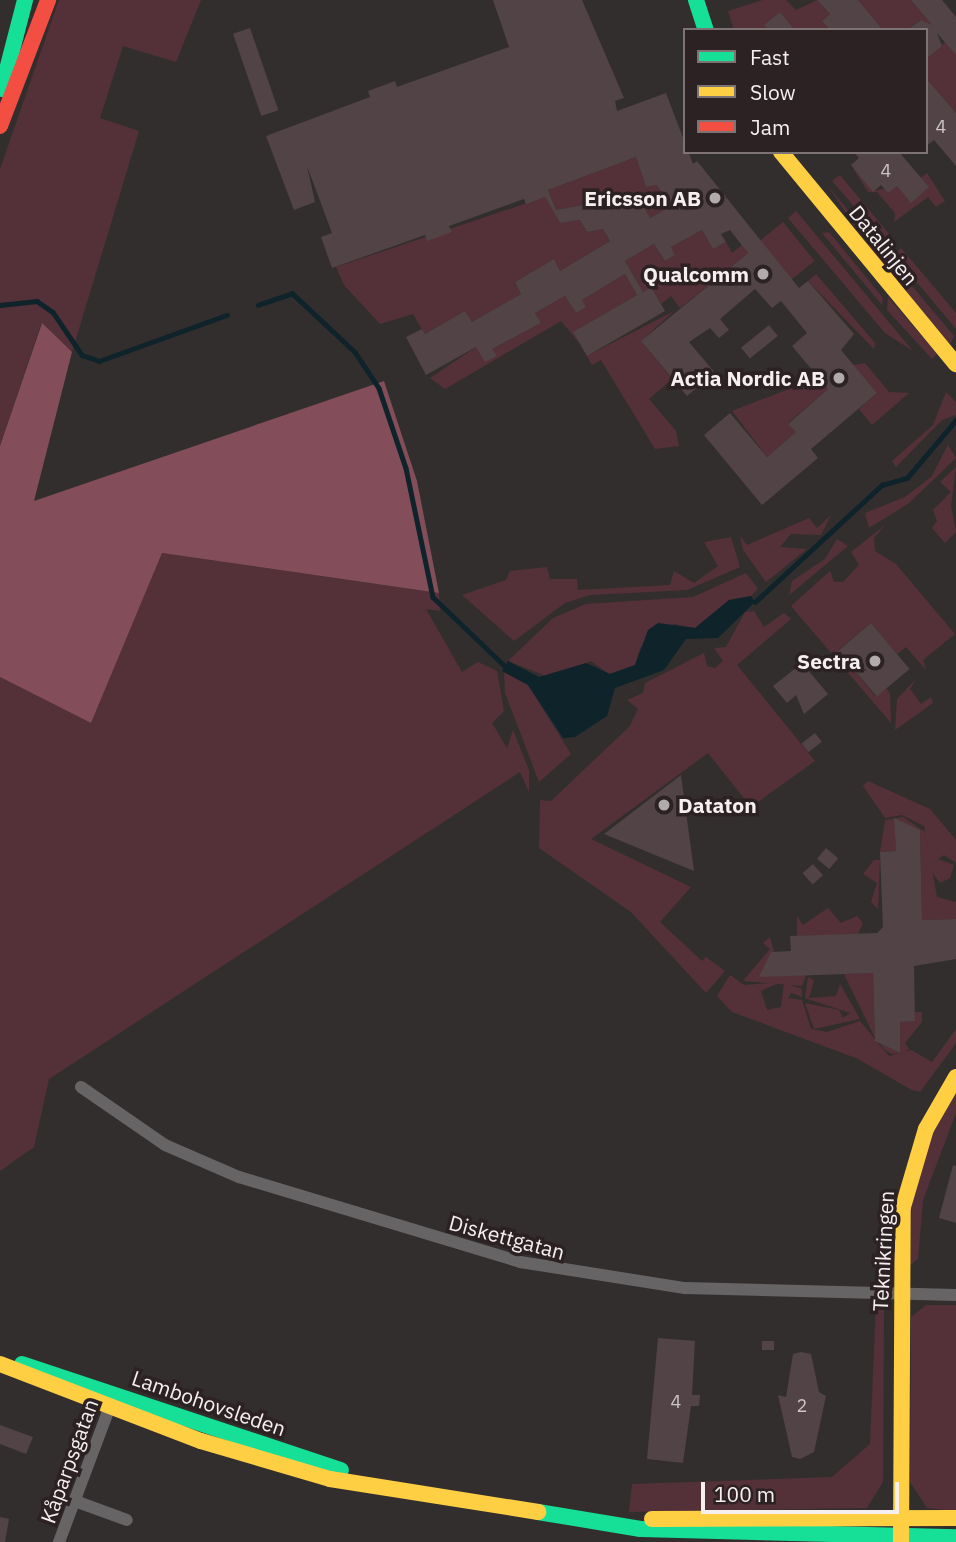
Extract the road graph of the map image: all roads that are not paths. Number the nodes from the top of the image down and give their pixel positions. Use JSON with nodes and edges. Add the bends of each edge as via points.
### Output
{"nodes":[{"id":1,"x":25,"y":0,"type":"edge"},
{"id":2,"x":48,"y":0,"type":"edge"},
{"id":3,"x":696,"y":0,"type":"edge"},
{"id":4,"x":705,"y":28,"type":"edge"},
{"id":5,"x":0,"y":95,"type":"edge"},
{"id":6,"x":0,"y":126,"type":"edge"},
{"id":7,"x":783,"y":154,"type":"edge"},
{"id":8,"x":956,"y":364,"type":"edge"},
{"id":9,"x":956,"y":1077,"type":"edge"},
{"id":10,"x":81,"y":1087,"type":"dead end"},
{"id":11,"x":900,"y":1292,"type":"junction"},
{"id":12,"x":956,"y":1295,"type":"edge"},
{"id":13,"x":0,"y":1357,"type":"edge"},
{"id":14,"x":0,"y":1364,"type":"edge"},
{"id":15,"x":112,"y":1401,"type":"junction"},
{"id":16,"x":75,"y":1501,"type":"junction"},
{"id":17,"x":557,"y":1517,"type":"junction"},
{"id":18,"x":894,"y":1518,"type":"junction"},
{"id":19,"x":956,"y":1518,"type":"edge"},
{"id":20,"x":127,"y":1520,"type":"dead end"},
{"id":21,"x":956,"y":1537,"type":"edge"},
{"id":22,"x":894,"y":1540,"type":"edge"},
{"id":23,"x":60,"y":1542,"type":"edge"}],
"edges":[{"from":1,"to":5,"type":"main road"},
{"from":2,"to":6,"type":"main road"},
{"from":3,"to":4,"type":"main road"},
{"from":7,"to":8,"type":"main road","name":"Datalinjen"},
{"from":9,"to":11,"type":"main road","name":"Teknikringen","via":[[926,1129],[908,1179]]},
{"from":10,"to":11,"type":"street","name":"Diskettgatan","via":[[165,1144],[239,1177],[520,1262],[685,1288]]},
{"from":11,"to":12,"type":"street","name":"Diskettgatan"},
{"from":11,"to":18,"type":"main road","name":"Teknikringen"},
{"from":13,"to":15,"type":"main road","name":"Lambohovsleden"},
{"from":14,"to":15,"type":"main road","name":"Lambohovsleden"},
{"from":15,"to":16,"type":"street","name":"Kåparpsgatan"},
{"from":15,"to":17,"type":"main road","name":"Lambohovsleden","via":[[330,1479]]},
{"from":16,"to":20,"type":"street"},
{"from":16,"to":23,"type":"street","name":"Kåparpsgatan"},
{"from":17,"to":18,"type":"main road","name":"Lambohovsleden"},
{"from":17,"to":22,"type":"main road","name":"Lambohovsleden","via":[[703,1533]]},
{"from":18,"to":19,"type":"main road","name":"Lambohovsleden"},
{"from":18,"to":22,"type":"main road","name":"Teknikringen"},
{"from":21,"to":22,"type":"main road","name":"Lambohovsleden"}]}
